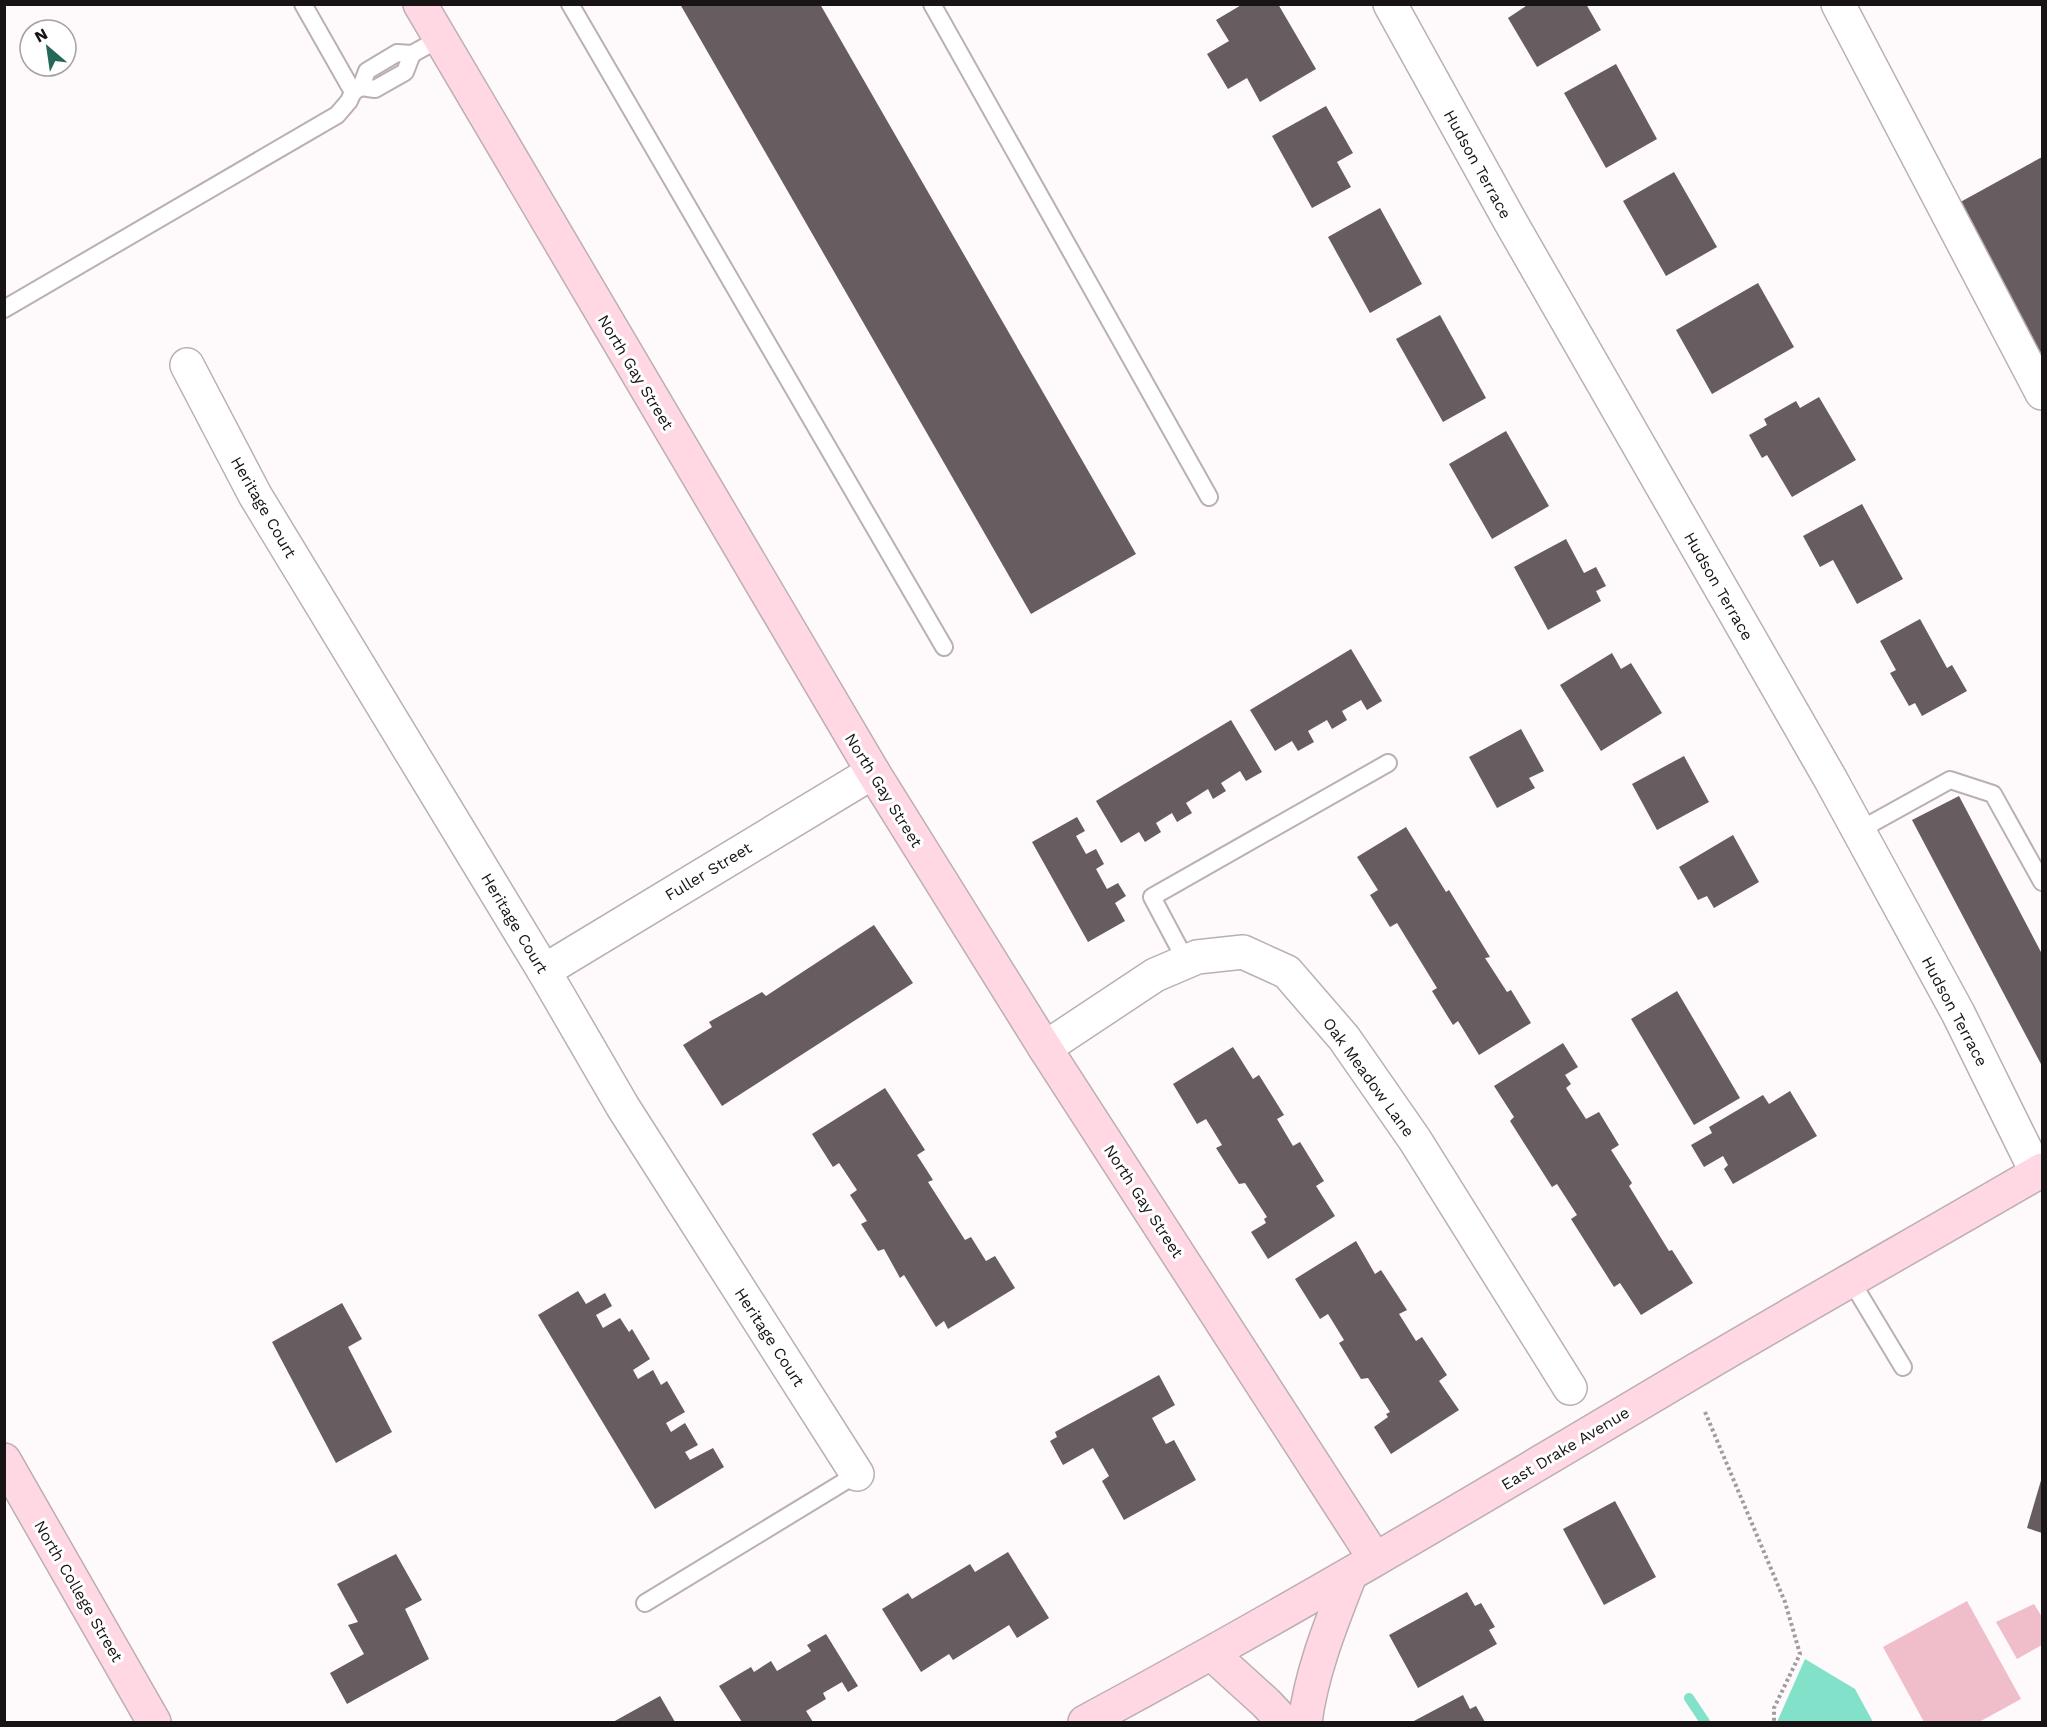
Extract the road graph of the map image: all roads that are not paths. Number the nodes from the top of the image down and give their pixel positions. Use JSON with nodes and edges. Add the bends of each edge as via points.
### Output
{"nodes":[{"id":1,"x":303,"y":4,"type":"edge"},
{"id":2,"x":420,"y":4,"type":"edge"},
{"id":3,"x":570,"y":4,"type":"edge"},
{"id":4,"x":932,"y":4,"type":"edge"},
{"id":5,"x":1390,"y":4,"type":"edge"},
{"id":6,"x":1838,"y":4,"type":"edge"},
{"id":7,"x":425,"y":46,"type":"junction"},
{"id":8,"x":357,"y":89,"type":"junction"},
{"id":9,"x":4,"y":309,"type":"edge"},
{"id":10,"x":187,"y":365,"type":"dead end"},
{"id":11,"x":2043,"y":393,"type":"edge"},
{"id":12,"x":1209,"y":497,"type":"dead end"},
{"id":13,"x":944,"y":647,"type":"dead end"},
{"id":14,"x":1388,"y":763,"type":"dead end"},
{"id":15,"x":873,"y":772,"type":"junction"},
{"id":16,"x":1858,"y":831,"type":"junction"},
{"id":17,"x":2043,"y":882,"type":"edge"},
{"id":18,"x":1186,"y":961,"type":"junction"},
{"id":19,"x":544,"y":971,"type":"junction"},
{"id":20,"x":1045,"y":1048,"type":"junction"},
{"id":21,"x":2040,"y":1171,"type":"edge"},
{"id":22,"x":1850,"y":1279,"type":"junction"},
{"id":23,"x":1903,"y":1367,"type":"dead end"},
{"id":24,"x":1570,"y":1388,"type":"dead end"},
{"id":25,"x":4,"y":1460,"type":"edge"},
{"id":26,"x":857,"y":1474,"type":"joint"},
{"id":27,"x":1362,"y":1567,"type":"junction"},
{"id":28,"x":645,"y":1603,"type":"dead end"},
{"id":29,"x":1212,"y":1654,"type":"junction"},
{"id":30,"x":154,"y":1722,"type":"edge"},
{"id":31,"x":1085,"y":1722,"type":"edge"},
{"id":32,"x":1284,"y":1722,"type":"edge"},
{"id":33,"x":1305,"y":1722,"type":"edge"}],
"edges":[{"from":1,"to":8,"type":"lane"},
{"from":2,"to":7,"type":"street","name":"North Gay Street"},
{"from":3,"to":13,"type":"lane"},
{"from":4,"to":12,"type":"lane"},
{"from":5,"to":16,"type":"street","name":"Hudson Terrace"},
{"from":6,"to":11,"type":"street"},
{"from":7,"to":8,"type":"lane","via":[[397,53],[367,71]]},
{"from":7,"to":15,"type":"street","name":"North Gay Street"},
{"from":8,"to":9,"type":"lane","via":[[338,115]]},
{"from":10,"to":19,"type":"street","name":"Heritage Court","via":[[255,495]]},
{"from":14,"to":18,"type":"lane","via":[[1152,897]]},
{"from":15,"to":19,"type":"street","name":"Fuller Street"},
{"from":15,"to":20,"type":"street","name":"North Gay Street"},
{"from":16,"to":17,"type":"lane","via":[[1950,780],[1993,794]]},
{"from":16,"to":21,"type":"street","name":"Hudson Terrace"},
{"from":18,"to":20,"type":"street","name":"Oak Meadow Lane","via":[[1155,975]]},
{"from":18,"to":24,"type":"street","name":"Oak Meadow Lane","via":[[1243,952],[1287,972],[1344,1038],[1415,1140]]},
{"from":19,"to":26,"type":"street","name":"Heritage Court","via":[[623,1107]]},
{"from":20,"to":27,"type":"street","name":"North Gay Street"},
{"from":21,"to":22,"type":"street","name":"East Drake Avenue"},
{"from":22,"to":23,"type":"lane"},
{"from":22,"to":27,"type":"street","name":"East Drake Avenue"},
{"from":25,"to":30,"type":"street","name":"North College Street"},
{"from":26,"to":28,"type":"lane"},
{"from":27,"to":29,"type":"street","name":"East Drake Avenue"},
{"from":27,"to":33,"type":"street","via":[[1326,1635]]},
{"from":29,"to":31,"type":"street","name":"East Drake Avenue"},
{"from":29,"to":32,"type":"street"}]}
